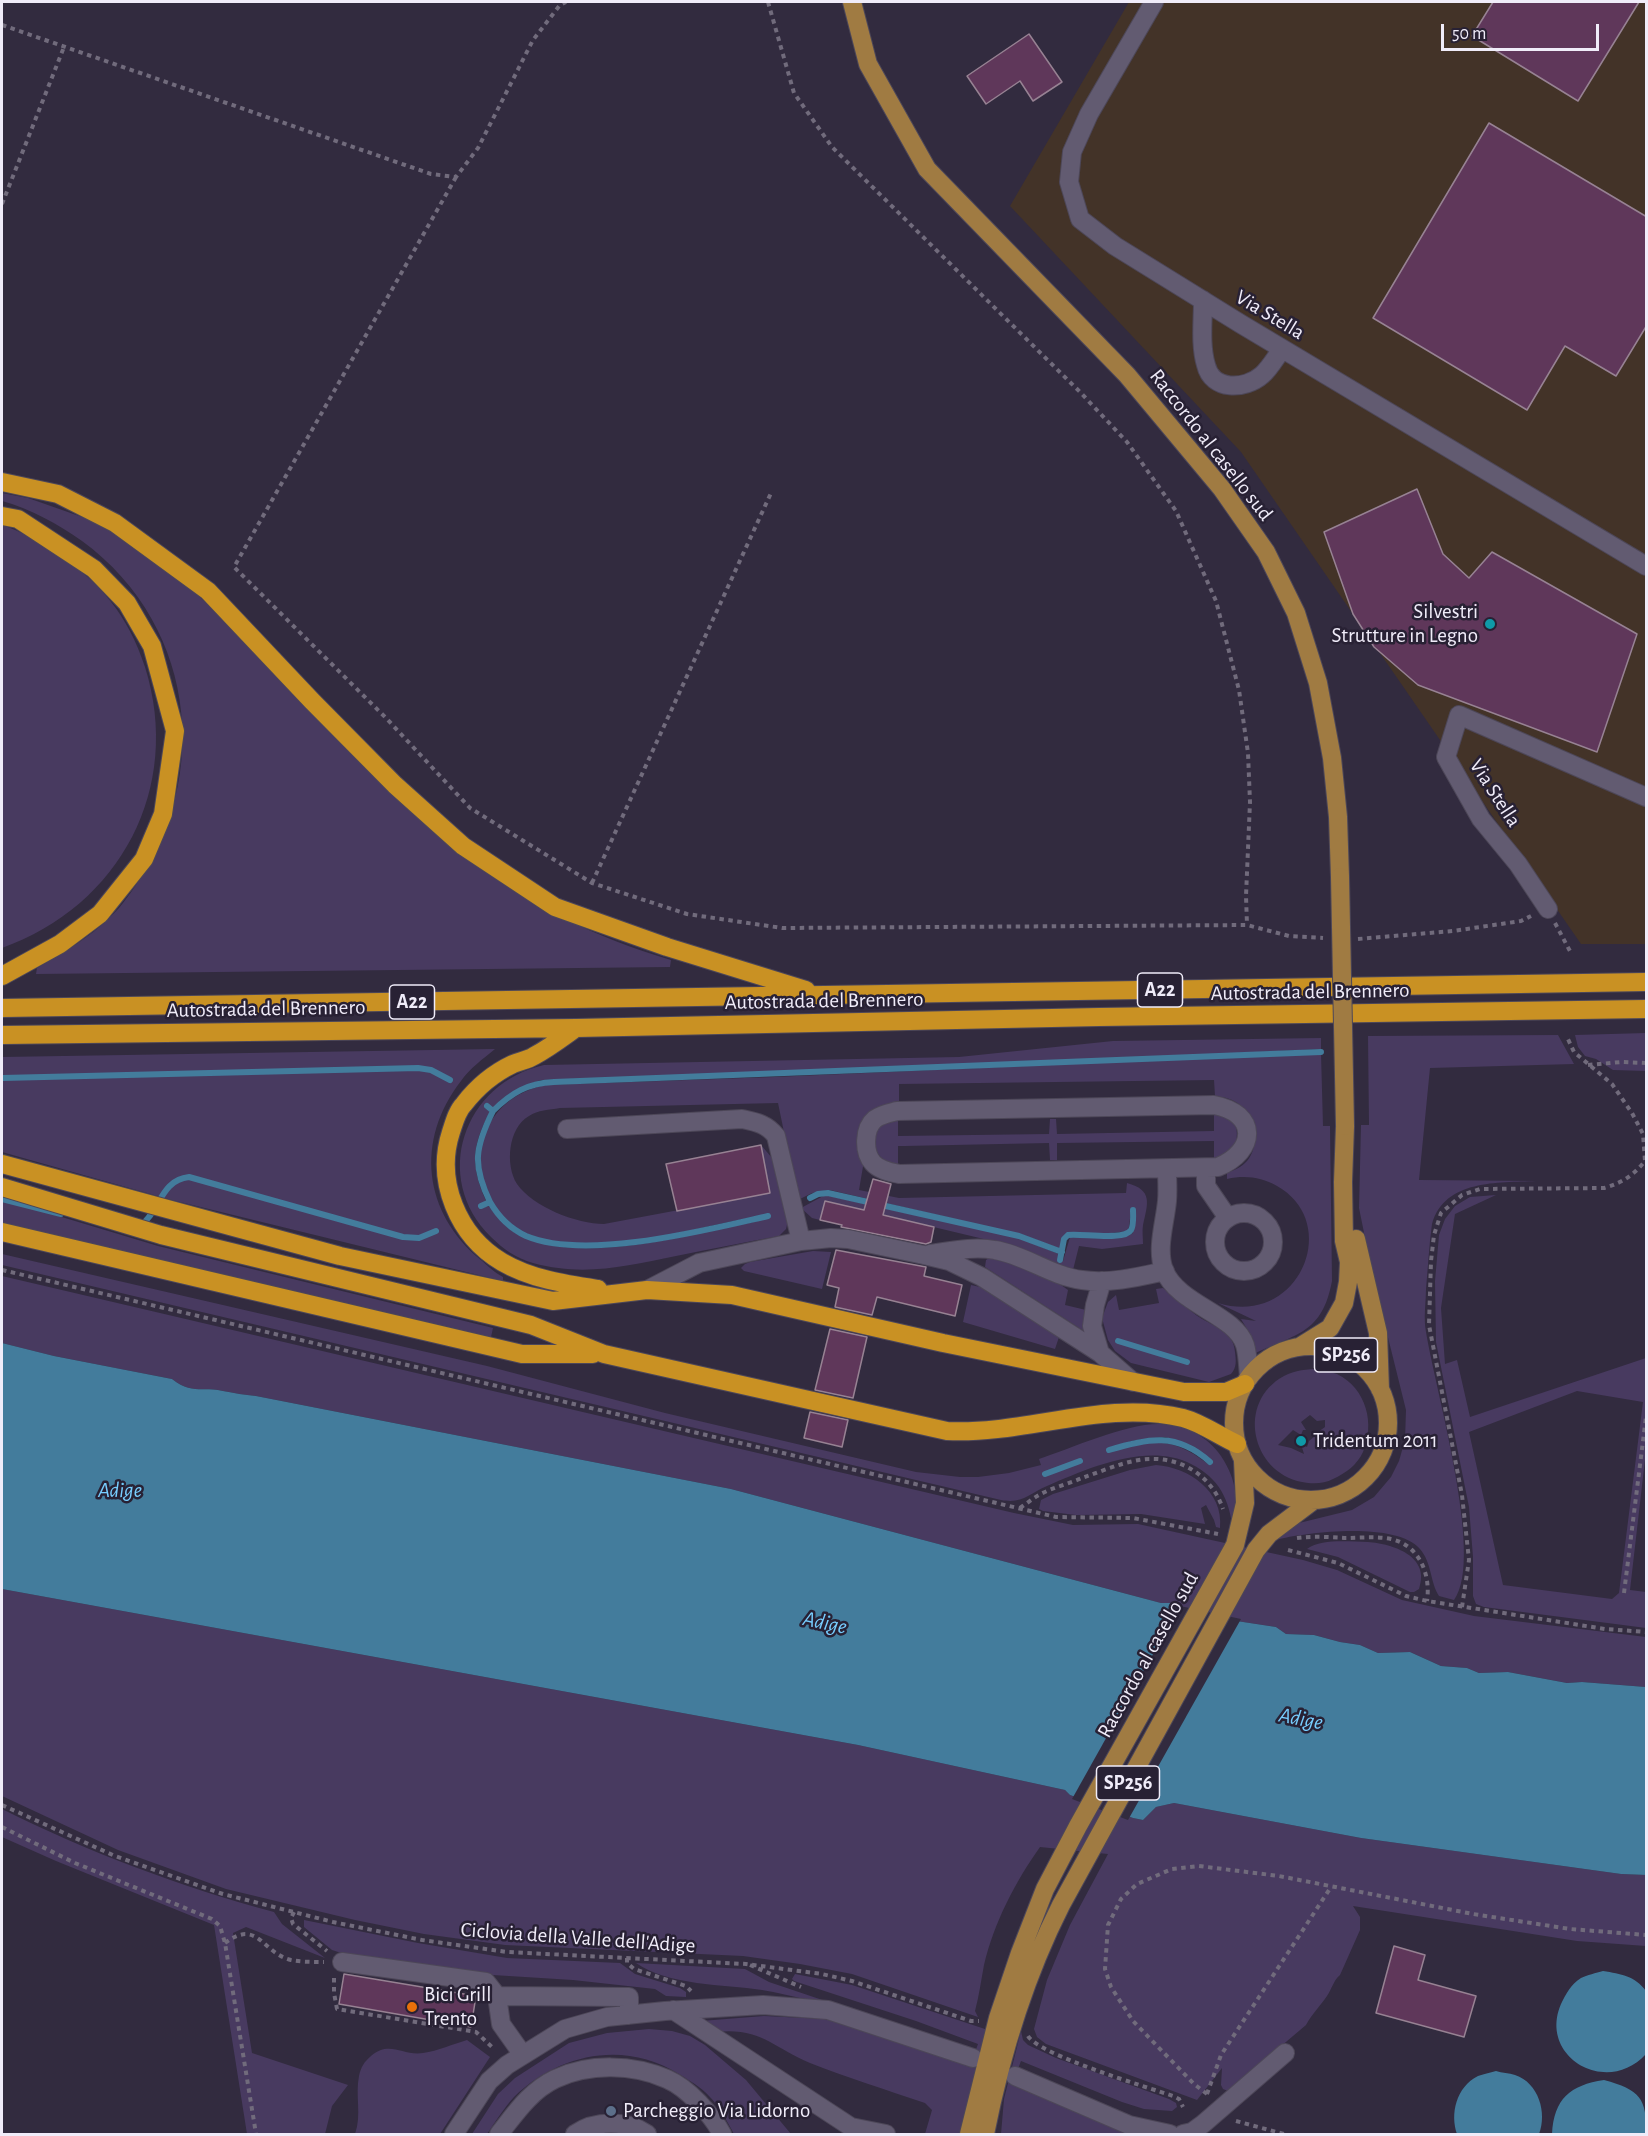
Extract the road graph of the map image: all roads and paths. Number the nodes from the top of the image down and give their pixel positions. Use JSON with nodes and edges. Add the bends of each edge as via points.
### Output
{"nodes":[{"id":1,"x":566,"y":2,"type":"edge"},
{"id":2,"x":768,"y":2,"type":"edge"},
{"id":3,"x":852,"y":2,"type":"edge"},
{"id":4,"x":1154,"y":2,"type":"edge"},
{"id":5,"x":2,"y":25,"type":"edge"},
{"id":6,"x":64,"y":46,"type":"junction"},
{"id":7,"x":456,"y":177,"type":"junction"},
{"id":8,"x":2,"y":204,"type":"edge"},
{"id":9,"x":1203,"y":300,"type":"junction"},
{"id":10,"x":1282,"y":349,"type":"junction"},
{"id":11,"x":2,"y":482,"type":"edge"},
{"id":12,"x":771,"y":493,"type":"dead end"},
{"id":13,"x":2,"y":516,"type":"edge"},
{"id":14,"x":1647,"y":566,"type":"edge"},
{"id":15,"x":1647,"y":797,"type":"edge"},
{"id":16,"x":592,"y":882,"type":"junction"},
{"id":17,"x":1548,"y":909,"type":"junction"},
{"id":18,"x":1247,"y":926,"type":"junction"},
{"id":19,"x":1330,"y":938,"type":"dead end"},
{"id":20,"x":1350,"y":939,"type":"dead end"},
{"id":21,"x":1571,"y":953,"type":"dead end"},
{"id":22,"x":2,"y":976,"type":"edge"},
{"id":23,"x":1647,"y":982,"type":"edge"},
{"id":24,"x":822,"y":995,"type":"junction"},
{"id":25,"x":2,"y":1008,"type":"edge"},
{"id":26,"x":1647,"y":1009,"type":"edge"},
{"id":27,"x":576,"y":1029,"type":"junction"},
{"id":28,"x":2,"y":1035,"type":"edge"},
{"id":29,"x":1567,"y":1037,"type":"dead end"},
{"id":30,"x":1647,"y":1064,"type":"edge"},
{"id":31,"x":1588,"y":1065,"type":"junction"},
{"id":32,"x":567,"y":1129,"type":"dead end"},
{"id":33,"x":1645,"y":1161,"type":"edge"},
{"id":34,"x":2,"y":1164,"type":"edge"},
{"id":35,"x":1647,"y":1167,"type":"edge"},
{"id":36,"x":1206,"y":1168,"type":"junction"},
{"id":37,"x":1167,"y":1169,"type":"junction"},
{"id":38,"x":1343,"y":1182,"type":"junction"},
{"id":39,"x":2,"y":1187,"type":"edge"},
{"id":40,"x":1228,"y":1218,"type":"dead end"},
{"id":41,"x":2,"y":1232,"type":"edge"},
{"id":42,"x":801,"y":1241,"type":"junction"},
{"id":43,"x":924,"y":1255,"type":"junction"},
{"id":44,"x":2,"y":1270,"type":"edge"},
{"id":45,"x":1164,"y":1270,"type":"junction"},
{"id":46,"x":1102,"y":1281,"type":"junction"},
{"id":47,"x":647,"y":1290,"type":"junction"},
{"id":48,"x":617,"y":1292,"type":"junction"},
{"id":49,"x":1300,"y":1347,"type":"junction"},
{"id":50,"x":1100,"y":1353,"type":"junction"},
{"id":51,"x":604,"y":1354,"type":"junction"},
{"id":52,"x":1247,"y":1381,"type":"junction"},
{"id":53,"x":1133,"y":1382,"type":"junction"},
{"id":54,"x":1380,"y":1389,"type":"junction"},
{"id":55,"x":1647,"y":1417,"type":"edge"},
{"id":56,"x":1240,"y":1453,"type":"junction"},
{"id":57,"x":1314,"y":1500,"type":"junction"},
{"id":58,"x":1020,"y":1508,"type":"junction"},
{"id":59,"x":1225,"y":1519,"type":"dead end"},
{"id":60,"x":1218,"y":1534,"type":"dead end"},
{"id":61,"x":1288,"y":1541,"type":"dead end"},
{"id":62,"x":1288,"y":1550,"type":"dead end"},
{"id":63,"x":1624,"y":1593,"type":"dead end"},
{"id":64,"x":1427,"y":1601,"type":"junction"},
{"id":65,"x":1462,"y":1607,"type":"junction"},
{"id":66,"x":1647,"y":1632,"type":"edge"},
{"id":67,"x":2,"y":1805,"type":"edge"},
{"id":68,"x":2,"y":1827,"type":"edge"},
{"id":69,"x":1330,"y":1887,"type":"junction"},
{"id":70,"x":294,"y":1912,"type":"junction"},
{"id":71,"x":1647,"y":1935,"type":"edge"},
{"id":72,"x":225,"y":1943,"type":"junction"},
{"id":73,"x":627,"y":1958,"type":"junction"},
{"id":74,"x":342,"y":1962,"type":"junction"},
{"id":75,"x":692,"y":1995,"type":"dead end"},
{"id":76,"x":497,"y":1996,"type":"junction"},
{"id":77,"x":673,"y":2010,"type":"junction"},
{"id":78,"x":629,"y":2015,"type":"junction"},
{"id":79,"x":1005,"y":2021,"type":"junction"},
{"id":80,"x":476,"y":2032,"type":"dead end"},
{"id":81,"x":1285,"y":2053,"type":"dead end"},
{"id":82,"x":523,"y":2055,"type":"junction"},
{"id":83,"x":973,"y":2058,"type":"dead end"},
{"id":84,"x":1016,"y":2076,"type":"dead end"},
{"id":85,"x":1183,"y":2108,"type":"dead end"},
{"id":86,"x":256,"y":2134,"type":"edge"},
{"id":87,"x":454,"y":2134,"type":"edge"},
{"id":88,"x":500,"y":2134,"type":"edge"},
{"id":89,"x":575,"y":2134,"type":"edge"},
{"id":90,"x":647,"y":2134,"type":"edge"},
{"id":91,"x":722,"y":2134,"type":"edge"},
{"id":92,"x":886,"y":2134,"type":"edge"},
{"id":93,"x":969,"y":2134,"type":"edge"},
{"id":94,"x":985,"y":2134,"type":"edge"},
{"id":95,"x":1170,"y":2134,"type":"edge"},
{"id":96,"x":1183,"y":2134,"type":"edge"}],
"edges":[{"from":1,"to":7,"type":"path","via":[[533,40],[478,148]]},
{"from":2,"to":18,"type":"path","via":[[794,93],[832,147],[1088,400],[1127,442],[1176,511],[1216,601],[1239,690],[1248,753]]},
{"from":3,"to":38,"type":"main road","name":"Raccordo al casello sud","number":"SP256","bridge":true,"via":[[868,64],[927,169],[1127,375],[1222,489],[1266,552],[1296,613],[1318,683],[1338,817]]},
{"from":4,"to":9,"type":"street","name":"Via Stella","via":[[1089,114],[1072,152],[1069,182],[1080,219],[1115,246]]},
{"from":5,"to":6,"type":"path"},
{"from":6,"to":7,"type":"path","via":[[431,174]]},
{"from":6,"to":8,"type":"path"},
{"from":7,"to":16,"type":"path","via":[[234,567],[470,808]]},
{"from":9,"to":10,"type":"street","name":"Via Stella"},
{"from":9,"to":10,"type":"street","via":[[1206,366],[1220,384],[1249,383],[1263,375]]},
{"from":10,"to":14,"type":"street","name":"Via Stella"},
{"from":11,"to":24,"type":"highway","via":[[58,494],[115,523],[208,591],[312,701],[463,846],[555,907]]},
{"from":12,"to":16,"type":"path"},
{"from":13,"to":22,"type":"highway","via":[[18,519],[94,569],[127,603],[152,646],[176,731],[164,814],[144,859],[100,914],[60,944]]},
{"from":15,"to":17,"type":"street","name":"Via Stella","via":[[1459,715],[1446,757],[1481,819]]},
{"from":16,"to":18,"type":"path","via":[[687,914],[782,928]]},
{"from":17,"to":20,"type":"path","via":[[1521,921]]},
{"from":17,"to":21,"type":"path"},
{"from":18,"to":19,"type":"path","via":[[1289,936]]},
{"from":23,"to":24,"type":"highway","name":"Autostrada del Brennero","number":"A22"},
{"from":24,"to":25,"type":"highway","name":"Autostrada del Brennero","number":"A22"},
{"from":26,"to":27,"type":"highway","name":"Autostrada del Brennero","number":"A22"},
{"from":27,"to":28,"type":"highway","name":"Autostrada del Brennero","number":"A22"},
{"from":27,"to":48,"type":"highway","via":[[533,1057],[491,1076],[474,1092],[454,1123],[445,1168],[455,1209],[491,1256],[543,1279]]},
{"from":29,"to":31,"type":"path","via":[[1574,1052]]},
{"from":30,"to":31,"type":"path"},
{"from":31,"to":33,"type":"path","via":[[1612,1084],[1632,1113],[1643,1134]]},
{"from":32,"to":42,"type":"street","via":[[742,1119],[763,1124],[776,1136]]},
{"from":33,"to":35,"type":"path"},
{"from":33,"to":65,"type":"path","via":[[1635,1173],[1604,1188],[1480,1189],[1462,1195],[1441,1213],[1431,1262],[1429,1325],[1462,1495],[1469,1560]]},
{"from":34,"to":48,"type":"highway","via":[[340,1256],[553,1301]]},
{"from":36,"to":37,"type":"street"},
{"from":36,"to":37,"type":"street","via":[[1229,1163],[1244,1147],[1245,1124],[1229,1107],[1214,1104],[897,1111],[873,1120],[867,1137],[873,1163],[899,1174]]},
{"from":36,"to":40,"type":"street","via":[[1206,1186]]},
{"from":37,"to":45,"type":"street","via":[[1161,1257]]},
{"from":38,"to":49,"type":"main road","name":"Raccordo al casello sud","number":"SP256","via":[[1344,1241],[1349,1262],[1344,1303],[1330,1328]]},
{"from":38,"to":54,"type":"main road","name":"Raccordo al casello sud","number":"SP256","via":[[1378,1333]]},
{"from":39,"to":51,"type":"highway","via":[[161,1235],[531,1325]]},
{"from":41,"to":51,"type":"highway","via":[[522,1354]]},
{"from":42,"to":43,"type":"street","via":[[848,1239]]},
{"from":42,"to":47,"type":"street","via":[[699,1263]]},
{"from":43,"to":46,"type":"street","via":[[964,1249],[995,1250],[1065,1277]]},
{"from":43,"to":50,"type":"street","via":[[982,1277]]},
{"from":44,"to":58,"type":"path"},
{"from":45,"to":46,"type":"street"},
{"from":45,"to":52,"type":"street","via":[[1185,1295],[1231,1326],[1245,1344]]},
{"from":46,"to":50,"type":"street","via":[[1092,1326]]},
{"from":47,"to":48,"type":"highway"},
{"from":47,"to":53,"type":"highway","via":[[732,1295]]},
{"from":49,"to":52,"type":"main road","name":"Raccordo al casello sud","number":"SP256","via":[[1267,1360]]},
{"from":49,"to":54,"type":"main road","name":"Raccordo al casello sud","number":"SP256","via":[[1320,1347],[1344,1354],[1366,1370]]},
{"from":50,"to":53,"type":"street"},
{"from":51,"to":56,"type":"highway","via":[[947,1431],[975,1432],[1101,1414],[1183,1418],[1198,1423]]},
{"from":52,"to":53,"type":"highway","via":[[1226,1392],[1209,1393]]},
{"from":52,"to":56,"type":"main road","name":"Raccordo al casello sud","number":"SP256","via":[[1234,1413]]},
{"from":54,"to":57,"type":"main road","name":"Raccordo al casello sud","number":"SP256","via":[[1388,1427],[1378,1461],[1354,1487]]},
{"from":55,"to":63,"type":"path"},
{"from":56,"to":57,"type":"main road","name":"Raccordo al casello sud","number":"SP256","via":[[1260,1481],[1277,1492]]},
{"from":56,"to":79,"type":"main road","name":"Raccordo al casello sud","number":"SP256","via":[[1245,1503],[1235,1545],[1061,1858],[1030,1925]]},
{"from":57,"to":79,"type":"main road","name":"Raccordo al casello sud","number":"SP256","via":[[1269,1534],[1256,1550],[1061,1905]]},
{"from":58,"to":59,"type":"path","via":[[1040,1494],[1096,1473],[1154,1459],[1174,1462],[1204,1477],[1217,1493]]},
{"from":58,"to":60,"type":"path","via":[[1056,1517],[1133,1518]]},
{"from":61,"to":64,"type":"path","via":[[1319,1537],[1399,1542],[1422,1563]]},
{"from":62,"to":64,"type":"path","via":[[1338,1563],[1406,1596]]},
{"from":64,"to":65,"type":"path"},
{"from":65,"to":66,"type":"path"},
{"from":67,"to":70,"type":"path","name":"Ciclovia della Valle dell'Adige","via":[[115,1856],[223,1894]]},
{"from":68,"to":72,"type":"path","via":[[75,1863],[212,1918],[220,1926]]},
{"from":69,"to":69,"type":"path","via":[[1199,1866],[1152,1876],[1121,1899],[1108,1925],[1105,1969],[1111,1987],[1133,2021],[1207,2094],[1221,2055]]},
{"from":69,"to":71,"type":"path","via":[[1570,1929]]},
{"from":70,"to":73,"type":"path","name":"Ciclovia della Valle dell'Adige","via":[[422,1940],[507,1952]]},
{"from":70,"to":74,"type":"path","via":[[293,1924]]},
{"from":72,"to":74,"type":"path","via":[[236,1934],[249,1933],[289,1960]]},
{"from":72,"to":86,"type":"path"},
{"from":73,"to":75,"type":"path","via":[[634,1969],[687,1986]]},
{"from":73,"to":79,"type":"path","name":"Ciclovia della Valle dell'Adige","via":[[746,1964],[822,1974],[971,2021]]},
{"from":74,"to":76,"type":"street","via":[[486,1982]]},
{"from":74,"to":80,"type":"path","via":[[334,1976],[337,2009]]},
{"from":76,"to":78,"type":"street","via":[[629,1997]]},
{"from":76,"to":82,"type":"street","via":[[501,2024]]},
{"from":77,"to":78,"type":"street"},
{"from":77,"to":83,"type":"street","via":[[763,2005],[828,2010]]},
{"from":77,"to":92,"type":"street","via":[[851,2127]]},
{"from":78,"to":82,"type":"street","via":[[565,2029]]},
{"from":79,"to":85,"type":"path","via":[[1038,2046],[1173,2096]]},
{"from":79,"to":93,"type":"main road","name":"Raccordo al casello sud","number":"SP256"},
{"from":79,"to":94,"type":"main road","name":"Raccordo al casello sud","number":"SP256"},
{"from":81,"to":96,"type":"street","via":[[1203,2124]]},
{"from":82,"to":87,"type":"street","via":[[489,2081]]},
{"from":84,"to":95,"type":"street","via":[[1129,2125]]},
{"from":88,"to":91,"type":"street","via":[[525,2101],[553,2080],[584,2069],[630,2068],[669,2080],[699,2103]]},
{"from":89,"to":90,"type":"street","via":[[584,2128],[622,2124]]}]}
